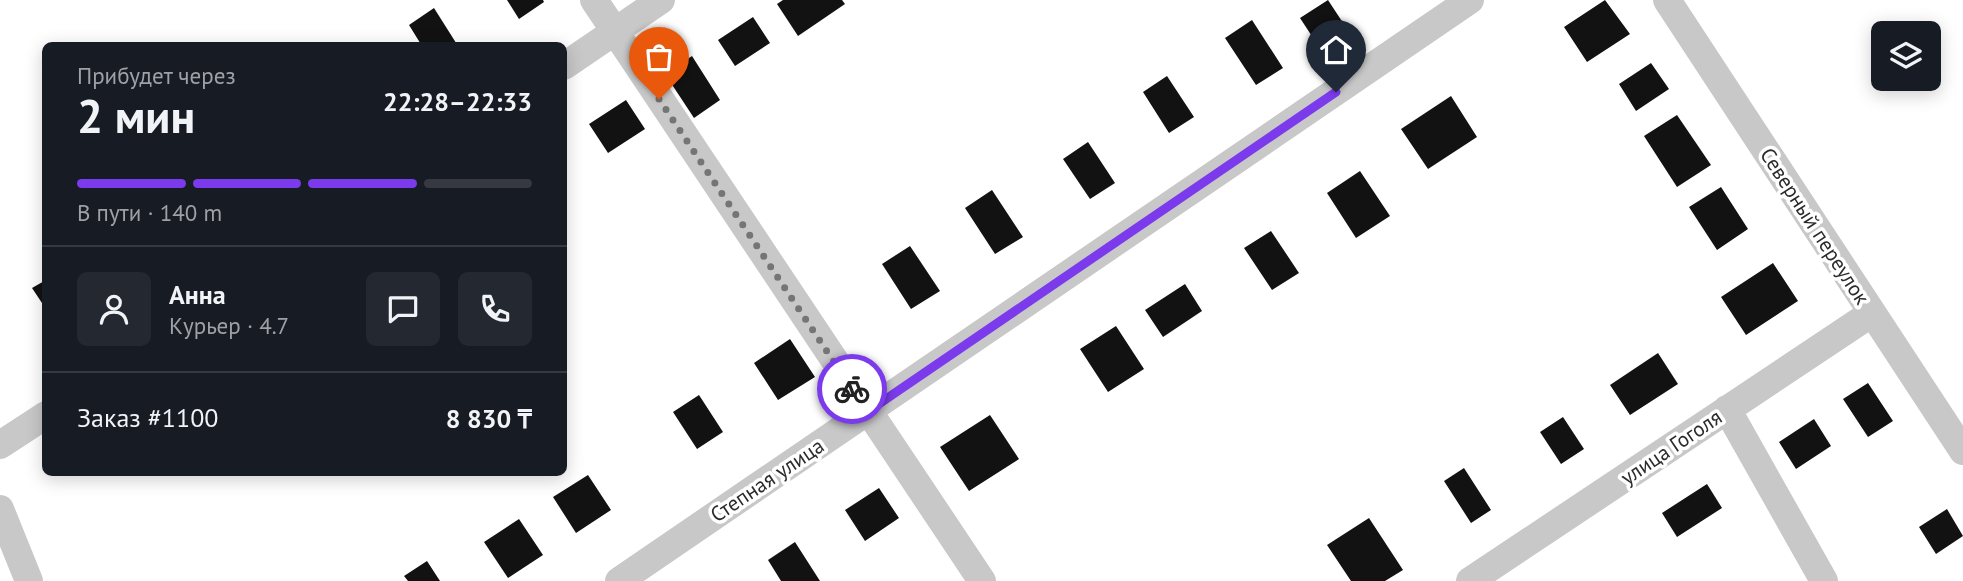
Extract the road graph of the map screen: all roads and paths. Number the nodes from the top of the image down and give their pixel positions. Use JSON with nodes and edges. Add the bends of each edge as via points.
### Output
{"nodes":[{"id":1,"x":594,"y":0,"type":"edge"},
{"id":2,"x":661,"y":0,"type":"edge"},
{"id":3,"x":1470,"y":0,"type":"edge"},
{"id":4,"x":1667,"y":0,"type":"edge"},
{"id":5,"x":615,"y":31,"type":"junction"},
{"id":6,"x":567,"y":64,"type":"edge"},
{"id":7,"x":1872,"y":313,"type":"junction"},
{"id":8,"x":1727,"y":409,"type":"junction"},
{"id":9,"x":867,"y":412,"type":"junction"},
{"id":10,"x":42,"y":418,"type":"edge"},
{"id":11,"x":0,"y":445,"type":"edge"},
{"id":12,"x":1963,"y":452,"type":"edge"},
{"id":13,"x":0,"y":509,"type":"edge"},
{"id":14,"x":29,"y":581,"type":"edge"},
{"id":15,"x":620,"y":581,"type":"edge"},
{"id":16,"x":982,"y":581,"type":"edge"},
{"id":17,"x":1470,"y":581,"type":"edge"},
{"id":18,"x":1824,"y":581,"type":"edge"}],
"edges":[{"from":1,"to":5,"type":"street"},
{"from":2,"to":5,"type":"street"},
{"from":3,"to":9,"type":"street","name":"Степная улица"},
{"from":4,"to":7,"type":"street","name":"Северный переулок"},
{"from":5,"to":6,"type":"street"},
{"from":5,"to":9,"type":"street"},
{"from":7,"to":8,"type":"street","name":"улица Гоголя"},
{"from":7,"to":12,"type":"street","name":"Северный переулок"},
{"from":8,"to":17,"type":"street","name":"улица Гоголя"},
{"from":8,"to":18,"type":"street"},
{"from":9,"to":15,"type":"street","name":"Степная улица"},
{"from":9,"to":16,"type":"street"},
{"from":10,"to":11,"type":"street"},
{"from":13,"to":14,"type":"street"}]}
